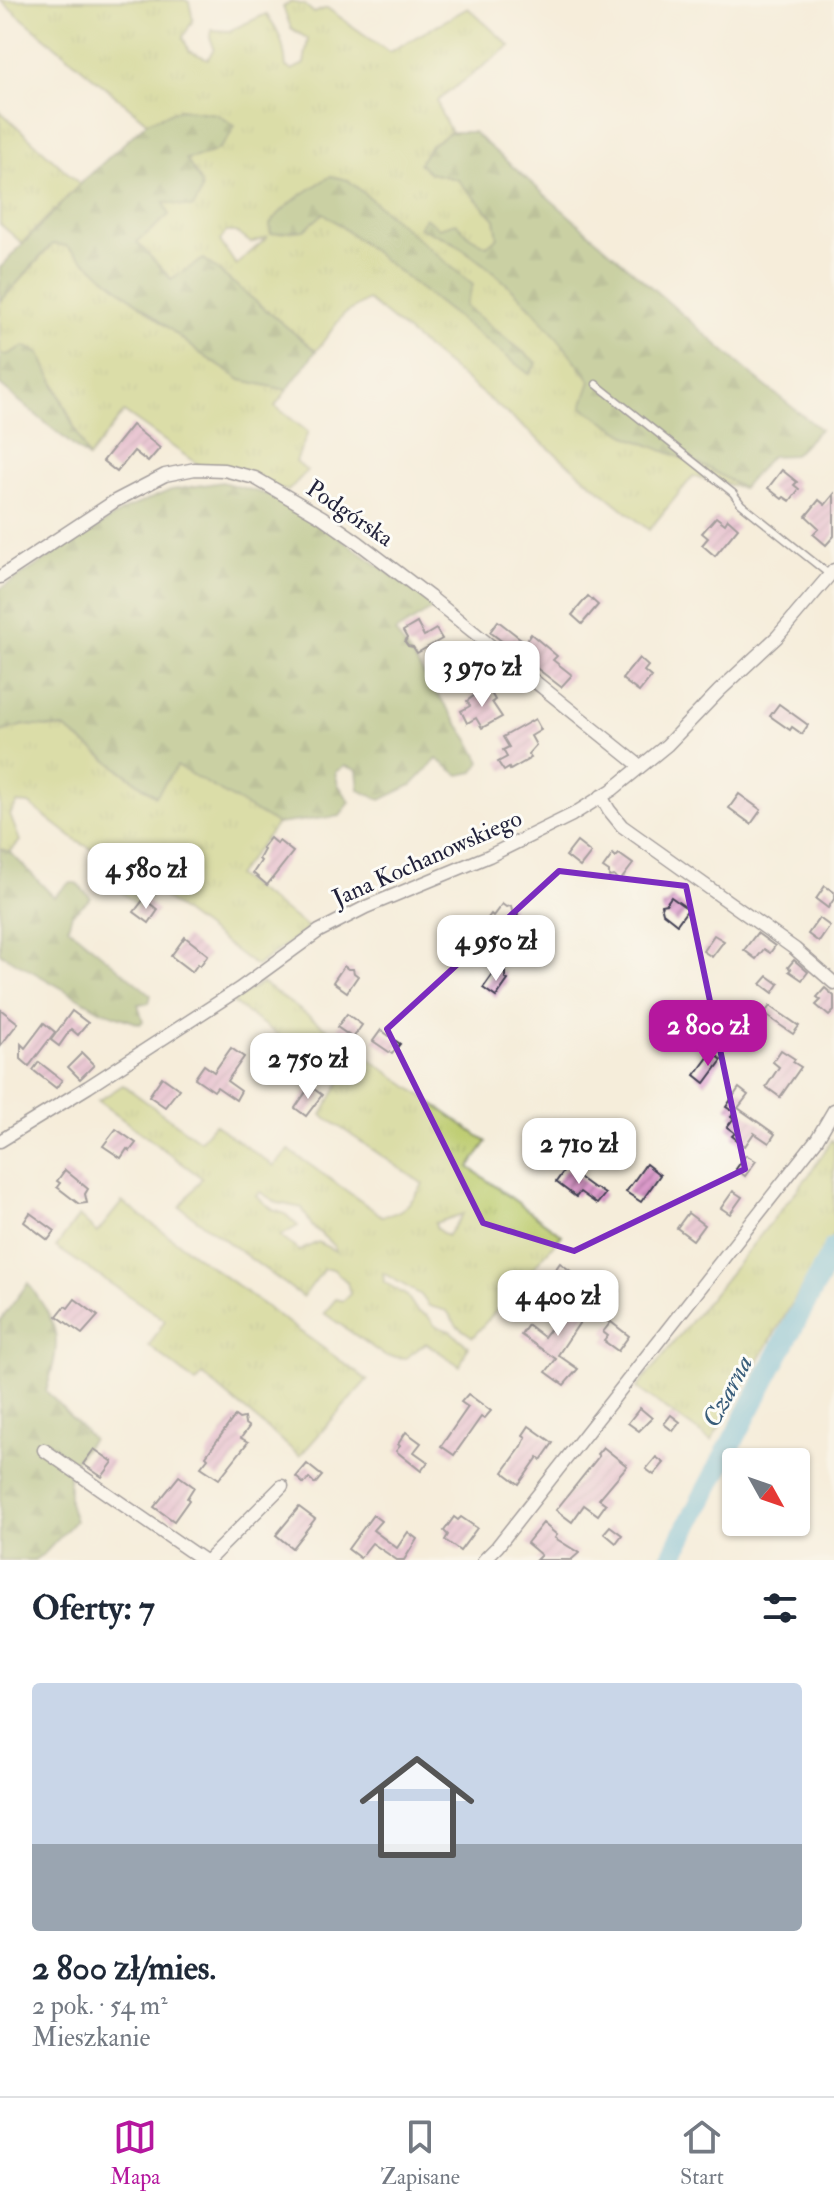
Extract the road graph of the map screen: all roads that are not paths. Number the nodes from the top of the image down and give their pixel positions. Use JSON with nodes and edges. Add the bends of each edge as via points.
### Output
{"nodes":[{"id":1,"x":596,"y":384,"type":"dead end"},
{"id":2,"x":832,"y":573,"type":"edge"},
{"id":3,"x":0,"y":577,"type":"edge"},
{"id":4,"x":640,"y":766,"type":"junction"},
{"id":5,"x":601,"y":796,"type":"junction"},
{"id":6,"x":834,"y":983,"type":"edge"},
{"id":7,"x":834,"y":1110,"type":"edge"},
{"id":8,"x":0,"y":1141,"type":"edge"},
{"id":9,"x":44,"y":1450,"type":"dead end"},
{"id":10,"x":282,"y":1486,"type":"dead end"},
{"id":11,"x":205,"y":1560,"type":"edge"},
{"id":12,"x":484,"y":1560,"type":"edge"}],
"edges":[{"from":1,"to":2,"type":"lane"},
{"from":2,"to":4,"type":"street","name":"Jana Kochanowskiego","via":[[777,637]]},
{"from":3,"to":4,"type":"street","name":"Podgórska","via":[[115,501],[165,475],[195,469],[255,478],[359,543]]},
{"from":4,"to":5,"type":"street","name":"Jana Kochanowskiego"},
{"from":5,"to":6,"type":"street","via":[[622,826],[795,949]]},
{"from":5,"to":8,"type":"street","name":"Jana Kochanowskiego","via":[[489,856],[319,931],[239,989]]},
{"from":7,"to":12,"type":"street","via":[[817,1139]]},
{"from":9,"to":11,"type":"street"},
{"from":10,"to":11,"type":"street"}]}
